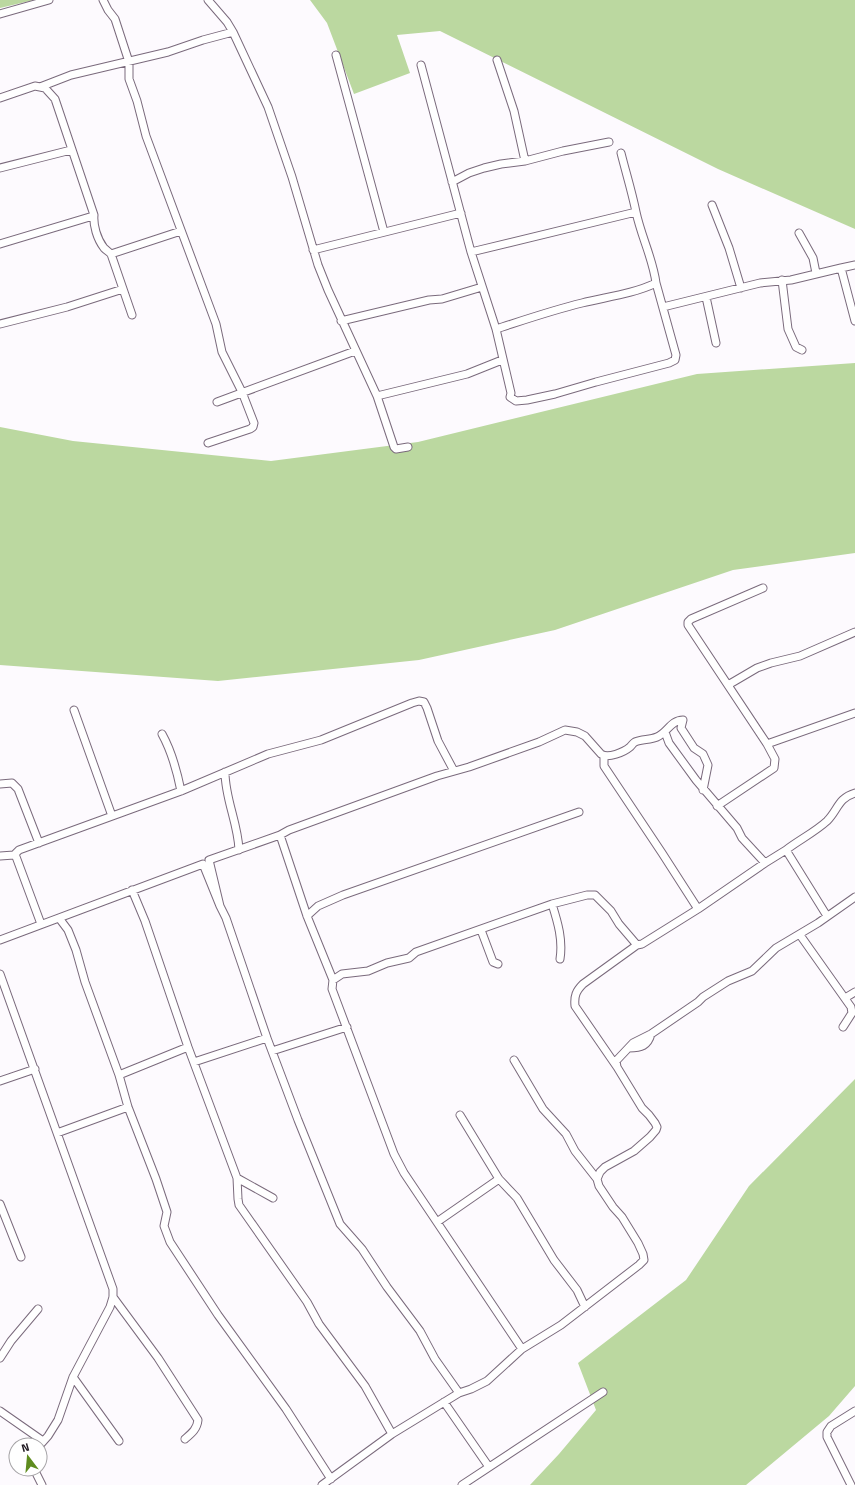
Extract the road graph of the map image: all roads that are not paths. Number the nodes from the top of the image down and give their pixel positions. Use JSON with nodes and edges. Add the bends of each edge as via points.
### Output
{"nodes":[{"id":1,"x":49,"y":0,"type":"edge"},
{"id":2,"x":103,"y":0,"type":"edge"},
{"id":3,"x":208,"y":0,"type":"edge"},
{"id":4,"x":0,"y":14,"type":"edge"},
{"id":5,"x":233,"y":32,"type":"junction"},
{"id":6,"x":336,"y":55,"type":"dead end"},
{"id":7,"x":497,"y":60,"type":"dead end"},
{"id":8,"x":129,"y":62,"type":"junction"},
{"id":9,"x":421,"y":65,"type":"dead end"},
{"id":10,"x":40,"y":87,"type":"junction"},
{"id":11,"x":0,"y":98,"type":"edge"},
{"id":12,"x":608,"y":142,"type":"dead end"},
{"id":13,"x":71,"y":150,"type":"junction"},
{"id":14,"x":621,"y":153,"type":"dead end"},
{"id":15,"x":525,"y":161,"type":"junction"},
{"id":16,"x":0,"y":168,"type":"edge"},
{"id":17,"x":452,"y":182,"type":"junction"},
{"id":18,"x":712,"y":205,"type":"dead end"},
{"id":19,"x":636,"y":212,"type":"junction"},
{"id":20,"x":461,"y":213,"type":"junction"},
{"id":21,"x":93,"y":216,"type":"junction"},
{"id":22,"x":181,"y":230,"type":"junction"},
{"id":23,"x":384,"y":232,"type":"junction"},
{"id":24,"x":798,"y":233,"type":"dead end"},
{"id":25,"x":0,"y":244,"type":"edge"},
{"id":26,"x":313,"y":250,"type":"junction"},
{"id":27,"x":471,"y":252,"type":"junction"},
{"id":28,"x":111,"y":254,"type":"junction"},
{"id":29,"x":855,"y":265,"type":"edge"},
{"id":30,"x":841,"y":268,"type":"junction"},
{"id":31,"x":816,"y":273,"type":"junction"},
{"id":32,"x":782,"y":280,"type":"junction"},
{"id":33,"x":656,"y":283,"type":"junction"},
{"id":34,"x":482,"y":286,"type":"junction"},
{"id":35,"x":741,"y":288,"type":"junction"},
{"id":36,"x":123,"y":289,"type":"junction"},
{"id":37,"x":706,"y":297,"type":"junction"},
{"id":38,"x":663,"y":307,"type":"junction"},
{"id":39,"x":132,"y":314,"type":"dead end"},
{"id":40,"x":342,"y":320,"type":"junction"},
{"id":41,"x":855,"y":321,"type":"edge"},
{"id":42,"x":0,"y":324,"type":"edge"},
{"id":43,"x":496,"y":329,"type":"junction"},
{"id":44,"x":716,"y":343,"type":"dead end"},
{"id":45,"x":802,"y":350,"type":"dead end"},
{"id":46,"x":355,"y":351,"type":"junction"},
{"id":47,"x":502,"y":360,"type":"junction"},
{"id":48,"x":242,"y":392,"type":"junction"},
{"id":49,"x":377,"y":396,"type":"junction"},
{"id":50,"x":217,"y":402,"type":"dead end"},
{"id":51,"x":208,"y":443,"type":"dead end"},
{"id":52,"x":408,"y":447,"type":"dead end"},
{"id":53,"x":763,"y":588,"type":"dead end"},
{"id":54,"x":855,"y":632,"type":"edge"},
{"id":55,"x":728,"y":685,"type":"junction"},
{"id":56,"x":74,"y":710,"type":"dead end"},
{"id":57,"x":855,"y":713,"type":"edge"},
{"id":58,"x":666,"y":731,"type":"junction"},
{"id":59,"x":162,"y":734,"type":"dead end"},
{"id":60,"x":657,"y":737,"type":"junction"},
{"id":61,"x":669,"y":743,"type":"junction"},
{"id":62,"x":767,"y":744,"type":"junction"},
{"id":63,"x":604,"y":756,"type":"junction"},
{"id":64,"x":454,"y":771,"type":"junction"},
{"id":65,"x":226,"y":772,"type":"junction"},
{"id":66,"x":0,"y":784,"type":"edge"},
{"id":67,"x":703,"y":790,"type":"junction"},
{"id":68,"x":181,"y":791,"type":"junction"},
{"id":69,"x":855,"y":793,"type":"edge"},
{"id":70,"x":717,"y":806,"type":"junction"},
{"id":71,"x":579,"y":812,"type":"dead end"},
{"id":72,"x":112,"y":816,"type":"junction"},
{"id":73,"x":280,"y":835,"type":"junction"},
{"id":74,"x":39,"y":843,"type":"junction"},
{"id":75,"x":239,"y":850,"type":"junction"},
{"id":76,"x":786,"y":850,"type":"junction"},
{"id":77,"x":15,"y":854,"type":"junction"},
{"id":78,"x":0,"y":856,"type":"edge"},
{"id":79,"x":765,"y":863,"type":"junction"},
{"id":80,"x":132,"y":890,"type":"junction"},
{"id":81,"x":855,"y":897,"type":"edge"},
{"id":82,"x":552,"y":904,"type":"junction"},
{"id":83,"x":220,"y":906,"type":"junction"},
{"id":84,"x":698,"y":909,"type":"junction"},
{"id":85,"x":307,"y":916,"type":"junction"},
{"id":86,"x":827,"y":916,"type":"junction"},
{"id":87,"x":59,"y":918,"type":"junction"},
{"id":88,"x":42,"y":924,"type":"junction"},
{"id":89,"x":481,"y":930,"type":"junction"},
{"id":90,"x":800,"y":935,"type":"junction"},
{"id":91,"x":0,"y":940,"type":"edge"},
{"id":92,"x":637,"y":945,"type":"junction"},
{"id":93,"x":560,"y":959,"type":"dead end"},
{"id":94,"x":498,"y":964,"type":"dead end"},
{"id":95,"x":0,"y":974,"type":"edge"},
{"id":96,"x":333,"y":980,"type":"junction"},
{"id":97,"x":855,"y":992,"type":"edge"},
{"id":98,"x":845,"y":998,"type":"junction"},
{"id":99,"x":347,"y":1027,"type":"junction"},
{"id":100,"x":843,"y":1027,"type":"dead end"},
{"id":101,"x":267,"y":1038,"type":"junction"},
{"id":102,"x":188,"y":1047,"type":"junction"},
{"id":103,"x":272,"y":1051,"type":"junction"},
{"id":104,"x":514,"y":1060,"type":"dead end"},
{"id":105,"x":194,"y":1062,"type":"junction"},
{"id":106,"x":617,"y":1067,"type":"junction"},
{"id":107,"x":34,"y":1069,"type":"junction"},
{"id":108,"x":119,"y":1075,"type":"junction"},
{"id":109,"x":0,"y":1081,"type":"edge"},
{"id":110,"x":128,"y":1107,"type":"junction"},
{"id":111,"x":460,"y":1115,"type":"dead end"},
{"id":112,"x":57,"y":1133,"type":"junction"},
{"id":113,"x":237,"y":1178,"type":"junction"},
{"id":114,"x":499,"y":1179,"type":"junction"},
{"id":115,"x":597,"y":1179,"type":"junction"},
{"id":116,"x":273,"y":1198,"type":"dead end"},
{"id":117,"x":0,"y":1204,"type":"edge"},
{"id":118,"x":437,"y":1222,"type":"junction"},
{"id":119,"x":21,"y":1257,"type":"dead end"},
{"id":120,"x":113,"y":1297,"type":"junction"},
{"id":121,"x":585,"y":1307,"type":"junction"},
{"id":122,"x":38,"y":1309,"type":"dead end"},
{"id":123,"x":522,"y":1349,"type":"junction"},
{"id":124,"x":0,"y":1358,"type":"edge"},
{"id":125,"x":73,"y":1377,"type":"junction"},
{"id":126,"x":603,"y":1392,"type":"dead end"},
{"id":127,"x":459,"y":1393,"type":"junction"},
{"id":128,"x":444,"y":1402,"type":"junction"},
{"id":129,"x":0,"y":1411,"type":"edge"},
{"id":130,"x":855,"y":1411,"type":"edge"},
{"id":131,"x":392,"y":1434,"type":"junction"},
{"id":132,"x":33,"y":1437,"type":"edge"},
{"id":133,"x":45,"y":1437,"type":"edge"},
{"id":134,"x":185,"y":1439,"type":"dead end"},
{"id":135,"x":119,"y":1441,"type":"dead end"},
{"id":136,"x":488,"y":1467,"type":"junction"},
{"id":137,"x":331,"y":1479,"type":"junction"},
{"id":138,"x":322,"y":1485,"type":"edge"},
{"id":139,"x":462,"y":1485,"type":"edge"},
{"id":140,"x":851,"y":1485,"type":"edge"}],
"edges":[{"from":1,"to":4,"type":"street"},
{"from":2,"to":8,"type":"street","via":[[115,19]]},
{"from":3,"to":5,"type":"street"},
{"from":5,"to":8,"type":"street"},
{"from":5,"to":26,"type":"street","via":[[268,107]]},
{"from":6,"to":23,"type":"street"},
{"from":7,"to":15,"type":"street","via":[[514,111]]},
{"from":8,"to":10,"type":"street","via":[[71,75]]},
{"from":8,"to":22,"type":"street","via":[[129,79],[146,136]]},
{"from":9,"to":17,"type":"street"},
{"from":10,"to":11,"type":"street","via":[[35,86]]},
{"from":10,"to":13,"type":"street","via":[[45,88],[55,99]]},
{"from":12,"to":15,"type":"street"},
{"from":13,"to":16,"type":"street"},
{"from":13,"to":21,"type":"street"},
{"from":14,"to":19,"type":"street"},
{"from":15,"to":17,"type":"street","via":[[484,168]]},
{"from":17,"to":20,"type":"street"},
{"from":18,"to":35,"type":"street"},
{"from":19,"to":27,"type":"street"},
{"from":19,"to":33,"type":"street"},
{"from":20,"to":23,"type":"street"},
{"from":20,"to":27,"type":"street"},
{"from":21,"to":25,"type":"street"},
{"from":21,"to":28,"type":"street","via":[[100,241]]},
{"from":22,"to":28,"type":"street"},
{"from":22,"to":48,"type":"street","via":[[216,324],[222,352]]},
{"from":23,"to":26,"type":"street"},
{"from":24,"to":31,"type":"street","via":[[813,258]]},
{"from":26,"to":40,"type":"street"},
{"from":27,"to":34,"type":"street"},
{"from":28,"to":36,"type":"street"},
{"from":29,"to":30,"type":"street"},
{"from":30,"to":31,"type":"street"},
{"from":30,"to":41,"type":"street"},
{"from":31,"to":32,"type":"street"},
{"from":32,"to":35,"type":"street"},
{"from":32,"to":45,"type":"street","via":[[788,329],[796,347]]},
{"from":33,"to":38,"type":"street"},
{"from":33,"to":43,"type":"street"},
{"from":34,"to":40,"type":"street","via":[[442,299]]},
{"from":34,"to":43,"type":"street"},
{"from":35,"to":37,"type":"street"},
{"from":36,"to":39,"type":"street"},
{"from":36,"to":42,"type":"street"},
{"from":37,"to":38,"type":"street"},
{"from":37,"to":44,"type":"street"},
{"from":38,"to":47,"type":"street","via":[[676,355],[675,360],[669,363],[555,394],[516,400],[510,397]]},
{"from":40,"to":46,"type":"street"},
{"from":43,"to":47,"type":"street"},
{"from":46,"to":48,"type":"street"},
{"from":46,"to":49,"type":"street"},
{"from":47,"to":49,"type":"street","via":[[467,374]]},
{"from":48,"to":50,"type":"street"},
{"from":48,"to":51,"type":"street","via":[[254,423],[253,427]]},
{"from":49,"to":52,"type":"street","via":[[394,447]]},
{"from":53,"to":55,"type":"street","via":[[688,622]]},
{"from":54,"to":55,"type":"street","via":[[800,656],[757,668]]},
{"from":55,"to":62,"type":"street"},
{"from":56,"to":72,"type":"street"},
{"from":57,"to":62,"type":"street"},
{"from":58,"to":60,"type":"street"},
{"from":58,"to":61,"type":"street"},
{"from":58,"to":67,"type":"street","via":[[677,721],[683,720],[681,728],[694,748],[703,754],[708,765]]},
{"from":59,"to":68,"type":"street","via":[[170,748]]},
{"from":60,"to":61,"type":"street"},
{"from":60,"to":63,"type":"street","via":[[635,742],[613,755]]},
{"from":61,"to":67,"type":"street"},
{"from":62,"to":70,"type":"street","via":[[775,759],[774,768]]},
{"from":63,"to":64,"type":"street","via":[[585,736],[565,730],[533,744]]},
{"from":63,"to":84,"type":"street","via":[[604,766]]},
{"from":64,"to":65,"type":"street","via":[[438,741],[427,708],[424,702],[419,701],[321,740],[268,754]]},
{"from":64,"to":73,"type":"street"},
{"from":65,"to":68,"type":"street"},
{"from":65,"to":75,"type":"street","via":[[226,791]]},
{"from":66,"to":74,"type":"street","via":[[12,783],[18,789]]},
{"from":67,"to":70,"type":"street"},
{"from":68,"to":72,"type":"street"},
{"from":69,"to":76,"type":"street","via":[[841,801],[827,821]]},
{"from":70,"to":79,"type":"street"},
{"from":71,"to":85,"type":"street","via":[[343,895],[318,906]]},
{"from":72,"to":74,"type":"street"},
{"from":73,"to":75,"type":"street"},
{"from":73,"to":85,"type":"street"},
{"from":74,"to":77,"type":"street"},
{"from":75,"to":83,"type":"street","via":[[209,860]]},
{"from":76,"to":79,"type":"street"},
{"from":76,"to":86,"type":"street"},
{"from":77,"to":78,"type":"street"},
{"from":77,"to":88,"type":"street"},
{"from":79,"to":84,"type":"street"},
{"from":80,"to":83,"type":"street","via":[[203,864]]},
{"from":80,"to":87,"type":"street"},
{"from":80,"to":102,"type":"street"},
{"from":81,"to":86,"type":"street"},
{"from":82,"to":89,"type":"street"},
{"from":82,"to":92,"type":"street","via":[[595,895]]},
{"from":82,"to":93,"type":"street","via":[[559,927],[562,948]]},
{"from":83,"to":101,"type":"street"},
{"from":84,"to":92,"type":"street"},
{"from":85,"to":96,"type":"street"},
{"from":86,"to":90,"type":"street"},
{"from":87,"to":88,"type":"street"},
{"from":87,"to":108,"type":"street","via":[[68,930],[76,950]]},
{"from":88,"to":91,"type":"street"},
{"from":89,"to":94,"type":"street","via":[[493,962]]},
{"from":89,"to":96,"type":"street","via":[[416,952],[409,958],[368,971],[342,974]]},
{"from":90,"to":98,"type":"street"},
{"from":90,"to":106,"type":"street","via":[[776,948],[752,971],[728,981],[651,1034],[638,1039],[616,1062]]},
{"from":92,"to":106,"type":"street","via":[[583,984],[574,998],[575,1006]]},
{"from":95,"to":107,"type":"street"},
{"from":96,"to":99,"type":"street","via":[[332,989]]},
{"from":97,"to":98,"type":"street"},
{"from":98,"to":100,"type":"street","via":[[852,1013]]},
{"from":99,"to":103,"type":"street"},
{"from":99,"to":118,"type":"street","via":[[394,1154]]},
{"from":101,"to":103,"type":"street"},
{"from":101,"to":105,"type":"street"},
{"from":102,"to":105,"type":"street"},
{"from":102,"to":108,"type":"street"},
{"from":103,"to":127,"type":"street","via":[[340,1224],[362,1249],[420,1331],[435,1359]]},
{"from":104,"to":115,"type":"street","via":[[543,1109],[566,1134],[575,1151]]},
{"from":105,"to":113,"type":"street"},
{"from":106,"to":115,"type":"street","via":[[657,1127],[634,1151],[605,1167]]},
{"from":107,"to":109,"type":"street"},
{"from":107,"to":112,"type":"street"},
{"from":108,"to":110,"type":"street"},
{"from":110,"to":112,"type":"street"},
{"from":110,"to":137,"type":"street","via":[[167,1212],[164,1226],[170,1242],[286,1409]]},
{"from":111,"to":114,"type":"street"},
{"from":112,"to":120,"type":"street","via":[[113,1289]]},
{"from":113,"to":116,"type":"street"},
{"from":113,"to":131,"type":"street","via":[[239,1205],[307,1302],[322,1329],[365,1386]]},
{"from":114,"to":118,"type":"street"},
{"from":114,"to":121,"type":"street","via":[[517,1198],[554,1260],[577,1290]]},
{"from":115,"to":121,"type":"street","via":[[599,1186],[638,1243],[644,1260],[640,1266]]},
{"from":117,"to":119,"type":"street"},
{"from":118,"to":123,"type":"street"},
{"from":120,"to":125,"type":"street"},
{"from":120,"to":134,"type":"street","via":[[158,1358],[198,1420],[198,1426]]},
{"from":121,"to":123,"type":"street"},
{"from":122,"to":124,"type":"street"},
{"from":123,"to":127,"type":"street","via":[[487,1381]]},
{"from":125,"to":133,"type":"street","via":[[58,1420]]},
{"from":125,"to":135,"type":"street"},
{"from":126,"to":136,"type":"street"},
{"from":127,"to":128,"type":"street"},
{"from":128,"to":131,"type":"street"},
{"from":128,"to":136,"type":"street"},
{"from":129,"to":132,"type":"street"},
{"from":130,"to":140,"type":"street","via":[[831,1426],[827,1432],[827,1437]]},
{"from":131,"to":137,"type":"street"},
{"from":136,"to":139,"type":"street"},
{"from":137,"to":138,"type":"street"}]}
